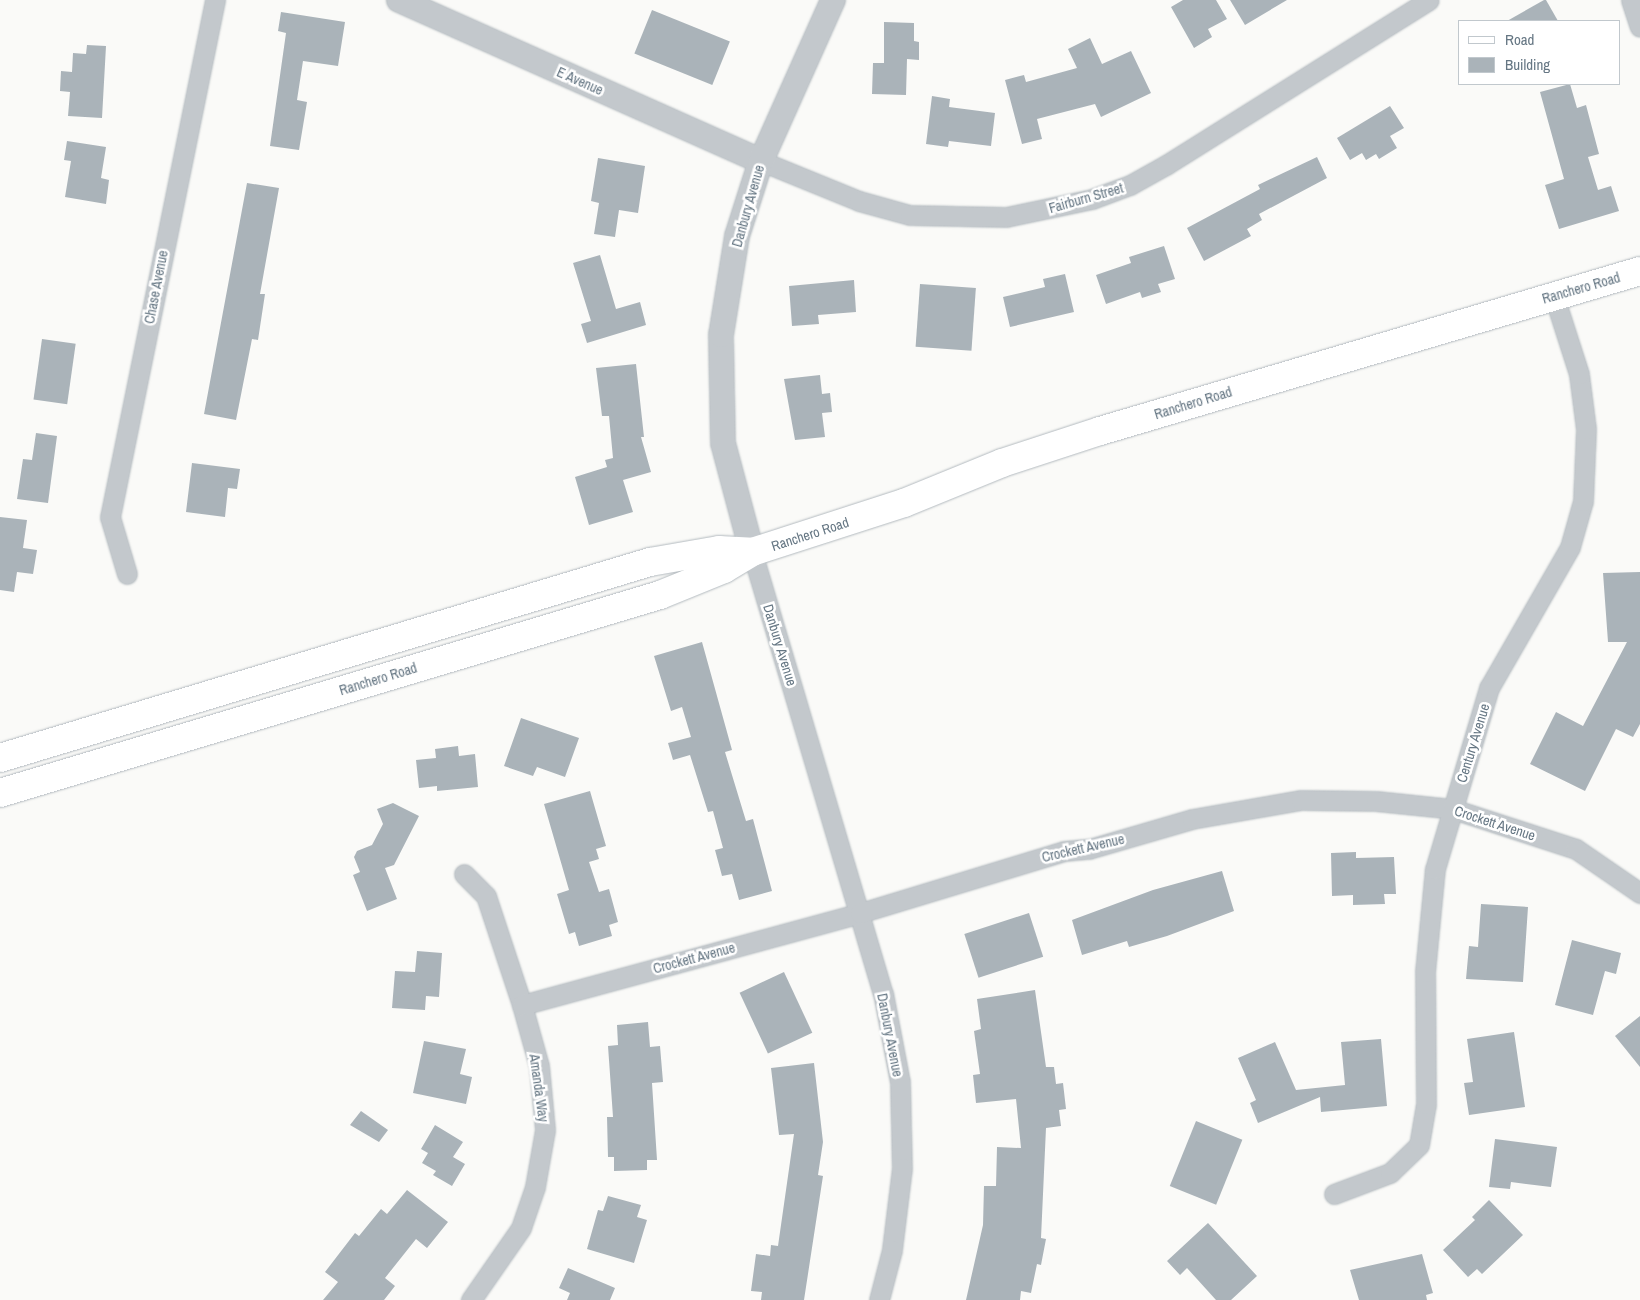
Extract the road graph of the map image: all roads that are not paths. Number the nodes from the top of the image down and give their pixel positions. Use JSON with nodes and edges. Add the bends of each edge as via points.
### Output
{"nodes":[{"id":1,"x":215,"y":0,"type":"edge"},
{"id":2,"x":399,"y":0,"type":"edge"},
{"id":3,"x":833,"y":0,"type":"edge"},
{"id":4,"x":1428,"y":0,"type":"edge"},
{"id":5,"x":1631,"y":0,"type":"edge"},
{"id":6,"x":1640,"y":27,"type":"edge"},
{"id":7,"x":761,"y":161,"type":"junction"},
{"id":8,"x":1640,"y":271,"type":"edge"},
{"id":9,"x":1554,"y":296,"type":"junction"},
{"id":10,"x":752,"y":552,"type":"junction"},
{"id":11,"x":127,"y":574,"type":"dead end"},
{"id":12,"x":0,"y":758,"type":"edge"},
{"id":13,"x":0,"y":793,"type":"edge"},
{"id":14,"x":1453,"y":809,"type":"junction"},
{"id":15,"x":464,"y":874,"type":"dead end"},
{"id":16,"x":1640,"y":894,"type":"edge"},
{"id":17,"x":860,"y":913,"type":"junction"},
{"id":18,"x":522,"y":1005,"type":"junction"},
{"id":19,"x":1334,"y":1194,"type":"dead end"},
{"id":20,"x":471,"y":1300,"type":"edge"},
{"id":21,"x":880,"y":1300,"type":"edge"}],
"edges":[{"from":1,"to":11,"type":"street","name":"Chase Avenue","via":[[110,516]]},
{"from":2,"to":7,"type":"street","name":"E Avenue"},
{"from":3,"to":7,"type":"street","name":"Danbury Avenue"},
{"from":4,"to":7,"type":"street","name":"Fairburn Street","via":[[1166,165],[1130,185],[1092,199],[1006,217],[910,215],[859,201]]},
{"from":5,"to":6,"type":"street"},
{"from":7,"to":10,"type":"street","name":"Danbury Avenue","via":[[737,236],[720,336],[723,443]]},
{"from":8,"to":9,"type":"main road","name":"Ranchero Road"},
{"from":9,"to":10,"type":"main road","name":"Ranchero Road","via":[[1100,431],[1002,463],[904,503]]},
{"from":9,"to":14,"type":"street","name":"Century Avenue","via":[[1578,374],[1586,429],[1583,501],[1570,547],[1489,688]]},
{"from":10,"to":12,"type":"main road","name":"Ranchero Road","via":[[719,550],[650,562]]},
{"from":10,"to":13,"type":"main road","name":"Ranchero Road","via":[[724,569],[660,595]]},
{"from":10,"to":17,"type":"street","name":"Danbury Avenue"},
{"from":14,"to":16,"type":"street","name":"Crockett Avenue","via":[[1576,849]]},
{"from":14,"to":17,"type":"street","name":"Crockett Avenue","via":[[1339,799],[1292,802],[1192,819],[1089,849],[1064,851]]},
{"from":14,"to":19,"type":"street","name":"Century Avenue","via":[[1435,869],[1426,962],[1426,1104],[1419,1144],[1390,1173]]},
{"from":15,"to":18,"type":"street","name":"Amanda Way","via":[[486,896]]},
{"from":17,"to":18,"type":"street","name":"Crockett Avenue"},
{"from":17,"to":21,"type":"street","name":"Danbury Avenue","via":[[882,993],[900,1082],[902,1168],[892,1250]]},
{"from":18,"to":20,"type":"street","name":"Amanda Way","via":[[539,1066],[545,1130],[535,1187],[521,1228]]}]}
